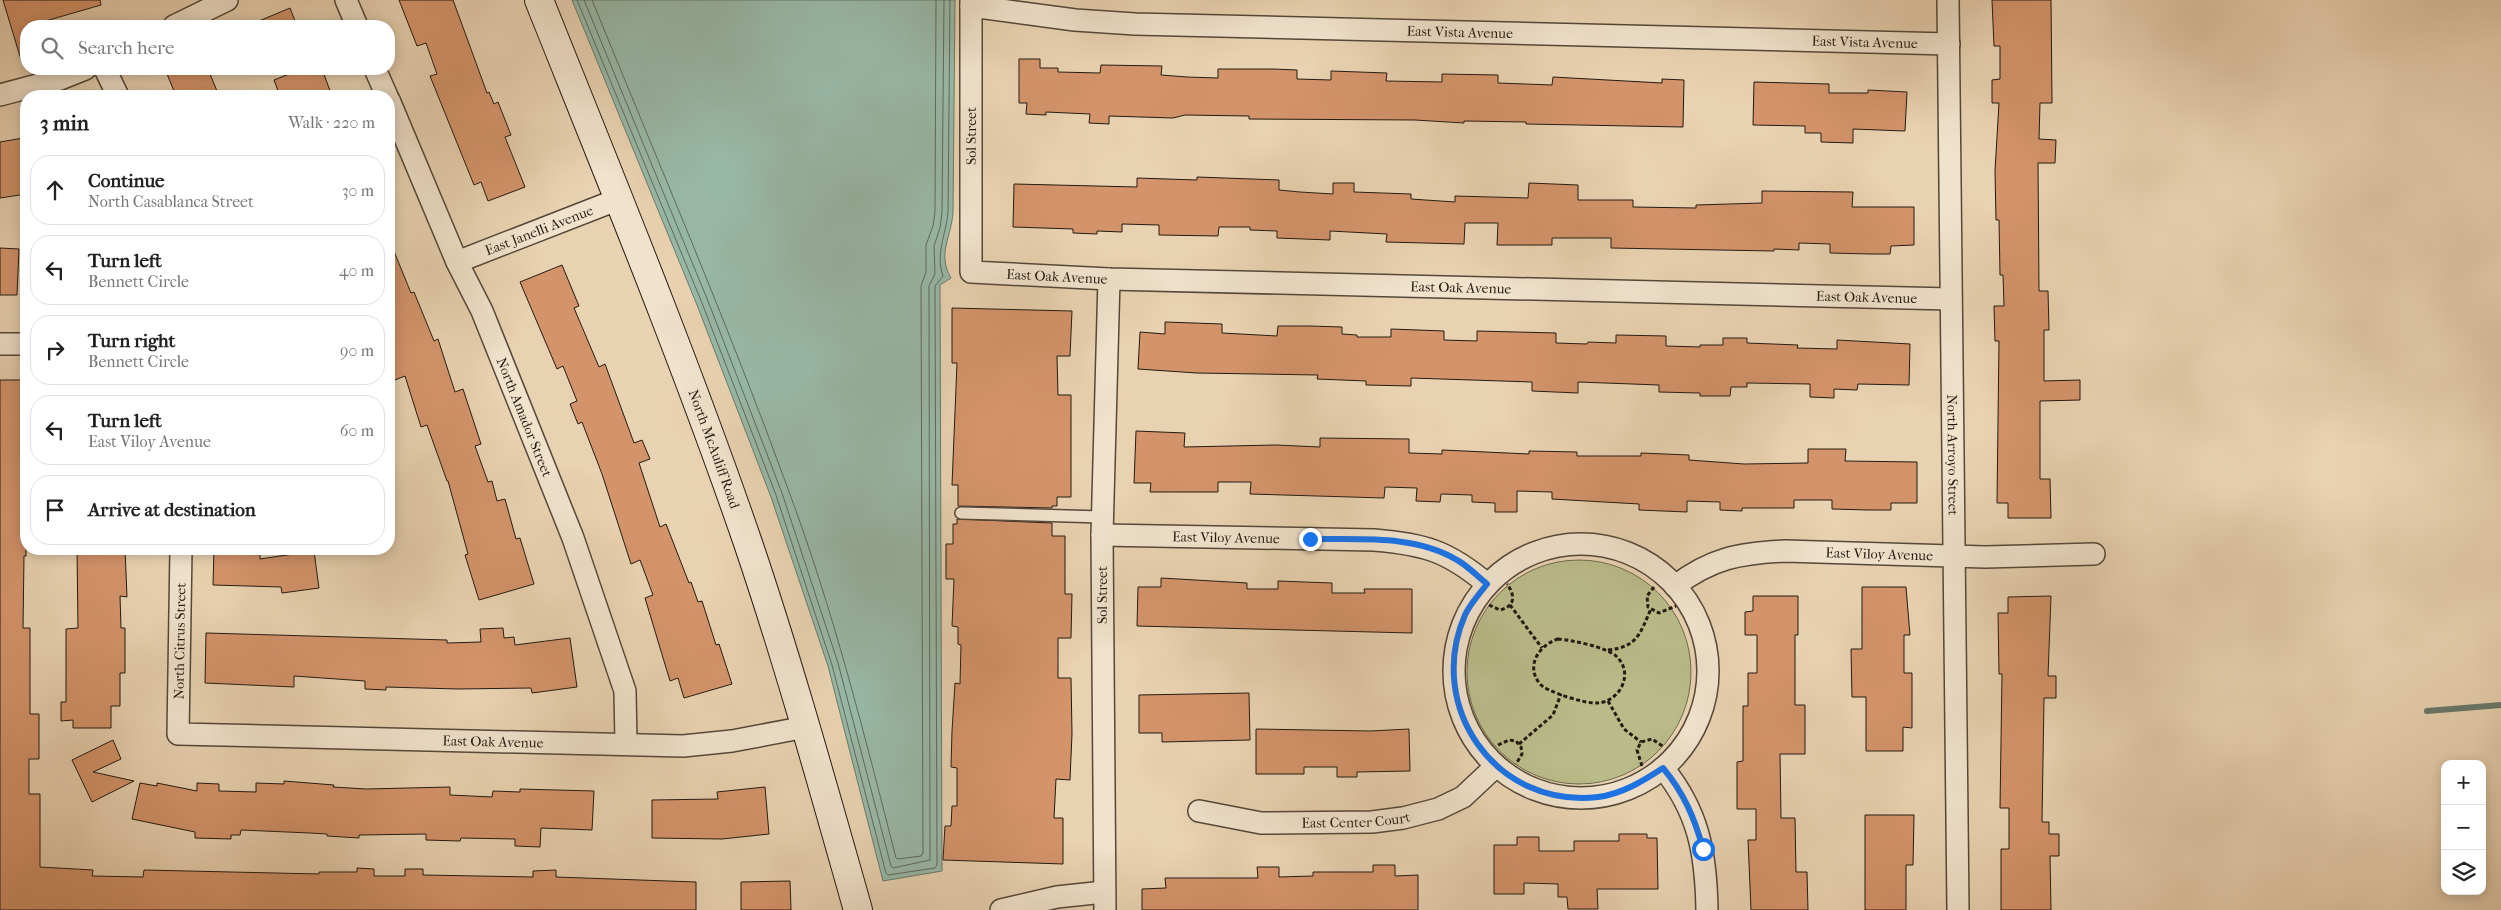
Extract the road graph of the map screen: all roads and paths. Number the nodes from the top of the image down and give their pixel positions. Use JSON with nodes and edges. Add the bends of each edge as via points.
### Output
{"nodes":[{"id":1,"x":227,"y":0,"type":"edge"},
{"id":2,"x":346,"y":0,"type":"edge"},
{"id":3,"x":539,"y":0,"type":"edge"},
{"id":4,"x":1948,"y":0,"type":"edge"},
{"id":5,"x":972,"y":3,"type":"edge"},
{"id":6,"x":186,"y":20,"type":"edge"},
{"id":7,"x":354,"y":20,"type":"edge"},
{"id":8,"x":1949,"y":44,"type":"junction"},
{"id":9,"x":68,"y":75,"type":"edge"},
{"id":10,"x":108,"y":75,"type":"edge"},
{"id":11,"x":378,"y":75,"type":"edge"},
{"id":12,"x":115,"y":90,"type":"edge"},
{"id":13,"x":384,"y":90,"type":"edge"},
{"id":14,"x":0,"y":95,"type":"edge"},
{"id":15,"x":395,"y":114,"type":"edge"},
{"id":16,"x":619,"y":199,"type":"junction"},
{"id":17,"x":457,"y":262,"type":"junction"},
{"id":18,"x":971,"y":272,"type":"joint"},
{"id":19,"x":1108,"y":279,"type":"junction"},
{"id":20,"x":1951,"y":299,"type":"junction"},
{"id":21,"x":0,"y":344,"type":"edge"},
{"id":22,"x":20,"y":344,"type":"edge"},
{"id":23,"x":961,"y":513,"type":"dead end"},
{"id":24,"x":1102,"y":526,"type":"junction"},
{"id":25,"x":2094,"y":554,"type":"dead end"},
{"id":26,"x":181,"y":555,"type":"edge"},
{"id":27,"x":1954,"y":556,"type":"junction"},
{"id":28,"x":1487,"y":584,"type":"junction"},
{"id":29,"x":1675,"y":586,"type":"junction"},
{"id":30,"x":1510,"y":605,"type":"dead end"},
{"id":31,"x":1650,"y":609,"type":"dead end"},
{"id":32,"x":1542,"y":648,"type":"junction"},
{"id":33,"x":1605,"y":650,"type":"junction"},
{"id":34,"x":1562,"y":694,"type":"junction"},
{"id":35,"x":1608,"y":701,"type":"junction"},
{"id":36,"x":806,"y":727,"type":"junction"},
{"id":37,"x":178,"y":734,"type":"joint"},
{"id":38,"x":1641,"y":742,"type":"dead end"},
{"id":39,"x":626,"y":744,"type":"junction"},
{"id":40,"x":1519,"y":744,"type":"dead end"},
{"id":41,"x":1496,"y":766,"type":"junction"},
{"id":42,"x":1663,"y":768,"type":"junction"},
{"id":43,"x":1199,"y":811,"type":"dead end"},
{"id":44,"x":1105,"y":901,"type":"edge"},
{"id":45,"x":858,"y":910,"type":"edge"},
{"id":46,"x":1000,"y":910,"type":"edge"},
{"id":47,"x":1706,"y":910,"type":"edge"},
{"id":48,"x":1958,"y":910,"type":"edge"}],
"edges":[{"from":1,"to":6,"type":"street"},
{"from":2,"to":7,"type":"street"},
{"from":3,"to":16,"type":"street","name":"North McAuliff Road"},
{"from":4,"to":8,"type":"street","name":"North Arroyo Street"},
{"from":5,"to":8,"type":"street","name":"East Vista Avenue","via":[[1075,20],[1134,24]]},
{"from":5,"to":18,"type":"street","name":"Sol Street"},
{"from":8,"to":20,"type":"street","name":"North Arroyo Street"},
{"from":9,"to":14,"type":"street"},
{"from":10,"to":12,"type":"street"},
{"from":11,"to":13,"type":"street"},
{"from":15,"to":17,"type":"street","name":"North Amador Street"},
{"from":16,"to":17,"type":"street","name":"East Janelli Avenue"},
{"from":16,"to":36,"type":"street","name":"North McAuliff Road","via":[[700,407]]},
{"from":17,"to":39,"type":"street","name":"North Amador Street","via":[[482,311],[573,538],[625,691]]},
{"from":18,"to":19,"type":"street","name":"East Oak Avenue"},
{"from":19,"to":20,"type":"street","name":"East Oak Avenue"},
{"from":19,"to":24,"type":"street","name":"Sol Street"},
{"from":20,"to":27,"type":"street","name":"North Arroyo Street"},
{"from":21,"to":22,"type":"street"},
{"from":23,"to":24,"type":"lane"},
{"from":24,"to":28,"type":"street","name":"East Viloy Avenue","via":[[1406,542],[1457,560]]},
{"from":24,"to":44,"type":"street","name":"Sol Street"},
{"from":25,"to":27,"type":"street","name":"East Viloy Avenue"},
{"from":26,"to":37,"type":"street","name":"North Citrus Street"},
{"from":27,"to":29,"type":"street","name":"East Viloy Avenue","via":[[1757,552],[1709,564]]},
{"from":27,"to":48,"type":"street","name":"North Arroyo Street"},
{"from":28,"to":29,"type":"street","via":[[1523,556],[1561,544],[1602,544],[1640,557]]},
{"from":28,"to":41,"type":"street","via":[[1466,614],[1453,654],[1454,695],[1469,734]]},
{"from":29,"to":42,"type":"street","via":[[1697,616],[1708,656],[1706,697],[1691,736]]},
{"from":30,"to":32,"type":"path"},
{"from":31,"to":33,"type":"path","via":[[1643,630],[1634,641],[1621,648]]},
{"from":32,"to":33,"type":"path","via":[[1558,639]]},
{"from":32,"to":34,"type":"path","via":[[1536,656],[1534,674],[1548,690]]},
{"from":33,"to":35,"type":"path","via":[[1622,664],[1624,673],[1620,692]]},
{"from":34,"to":35,"type":"path","via":[[1594,703]]},
{"from":34,"to":40,"type":"path","via":[[1553,715]]},
{"from":35,"to":38,"type":"path","via":[[1624,729]]},
{"from":36,"to":39,"type":"street","name":"East Oak Avenue","via":[[732,741],[683,746]]},
{"from":36,"to":45,"type":"street","name":"North McAuliff Road"},
{"from":37,"to":39,"type":"street","name":"East Oak Avenue"},
{"from":41,"to":42,"type":"street","via":[[1526,786],[1562,797],[1598,797],[1634,787]]},
{"from":41,"to":43,"type":"street","name":"East Center Court","via":[[1463,796],[1438,809],[1403,818],[1372,822],[1260,823]]},
{"from":42,"to":47,"type":"street","via":[[1683,795],[1695,821],[1703,849]]},
{"from":44,"to":46,"type":"street","via":[[1057,897]]}]}
